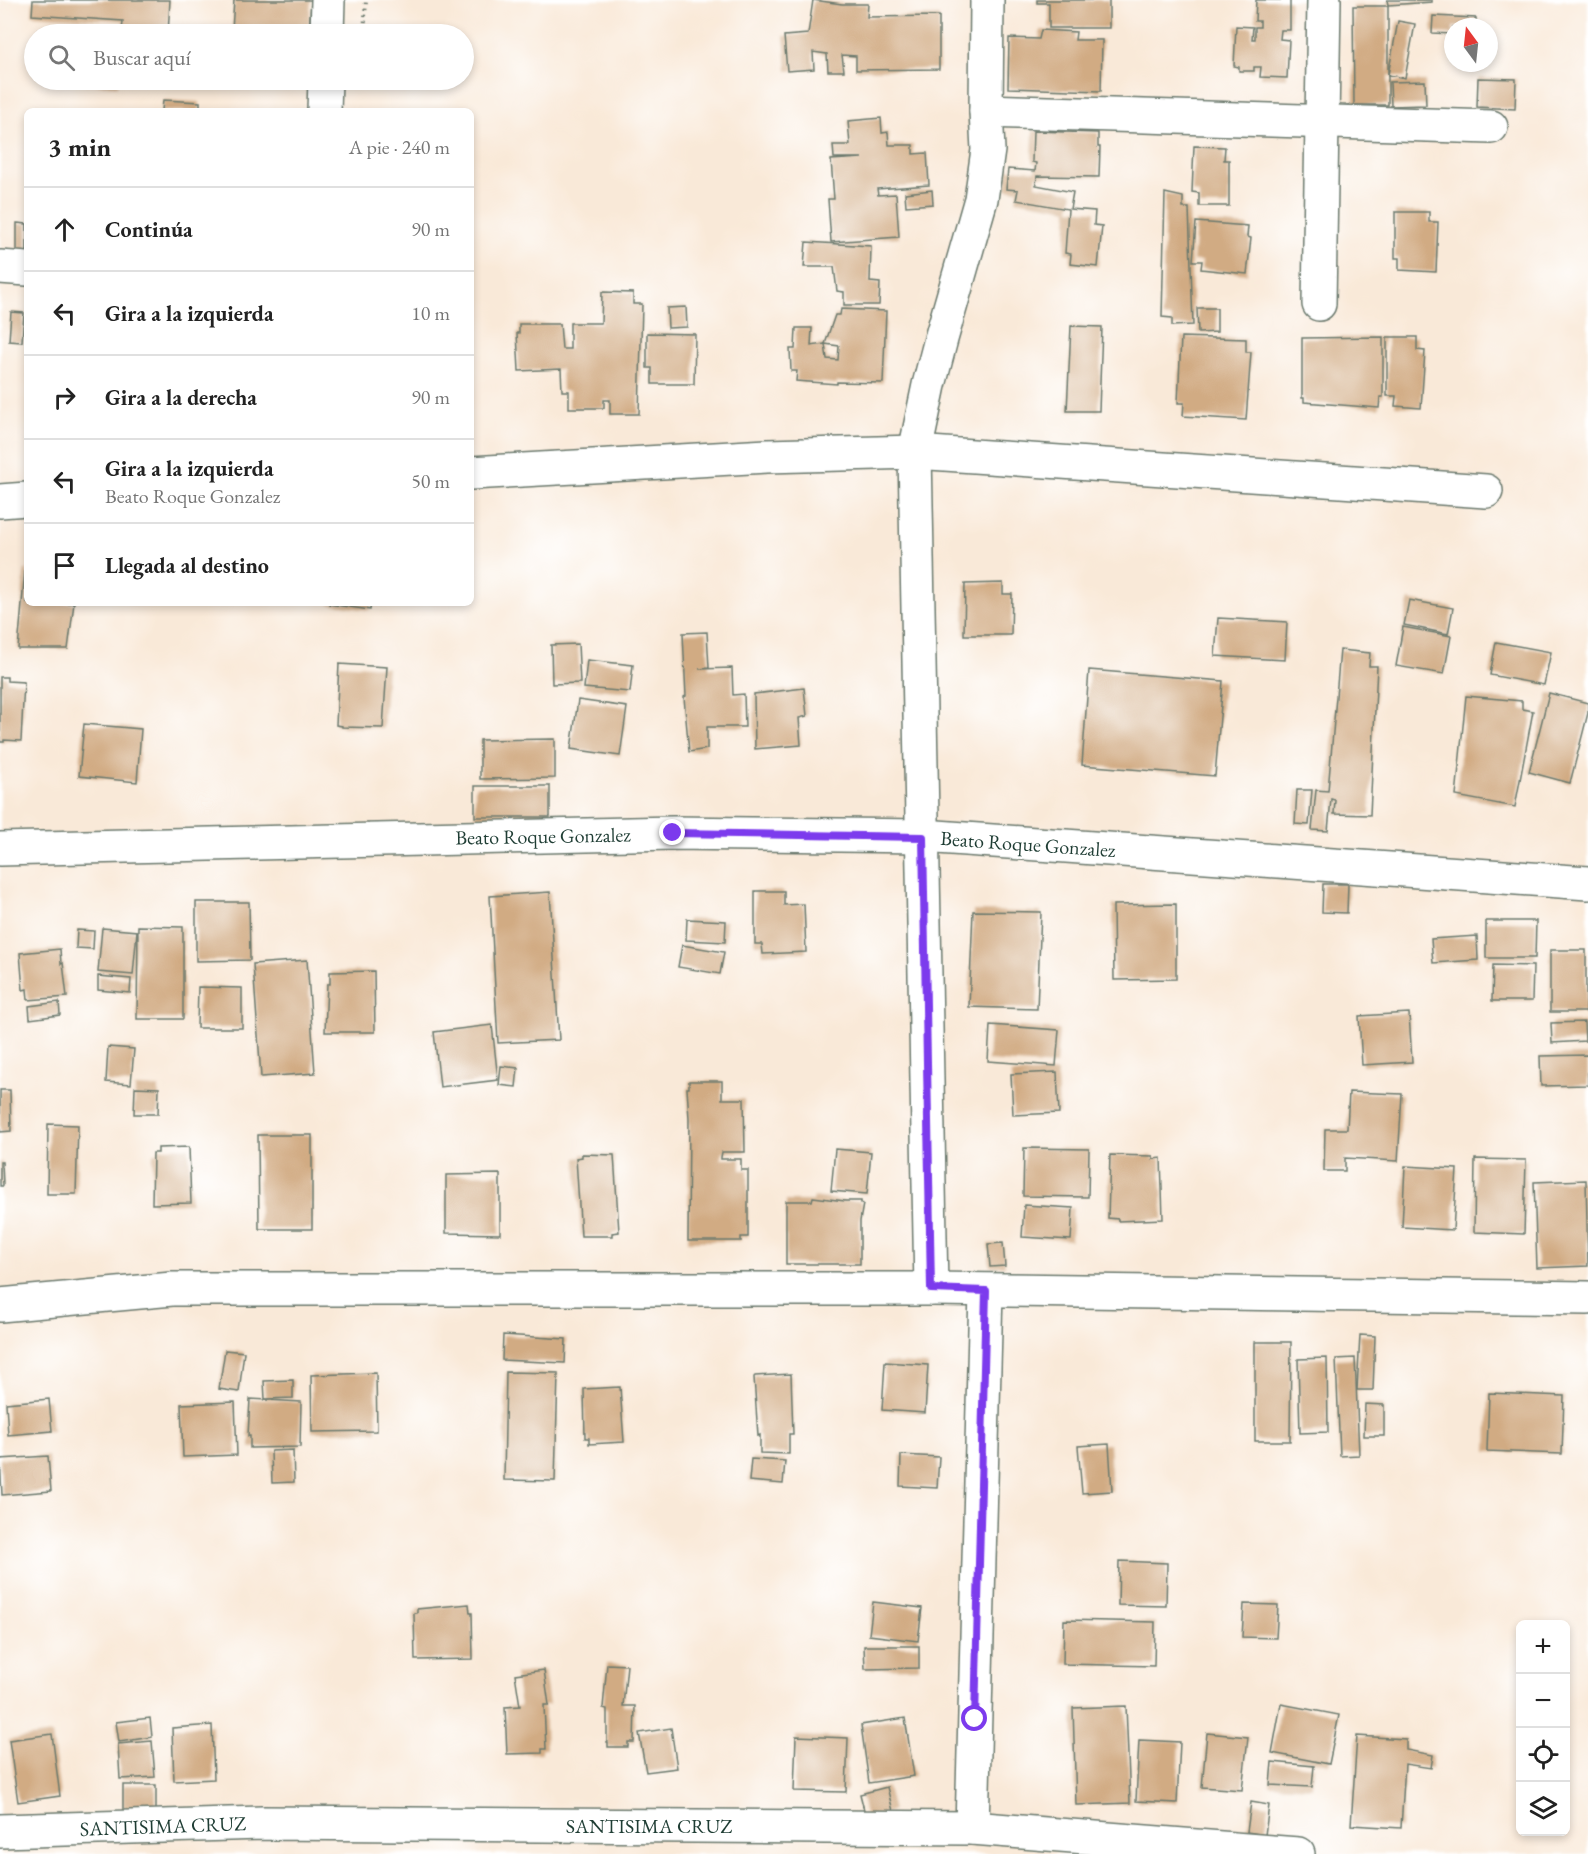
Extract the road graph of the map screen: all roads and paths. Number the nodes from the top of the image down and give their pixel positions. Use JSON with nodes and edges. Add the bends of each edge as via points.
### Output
{"nodes":[{"id":1,"x":328,"y":0,"type":"edge"},
{"id":2,"x":366,"y":0,"type":"edge"},
{"id":3,"x":987,"y":0,"type":"edge"},
{"id":4,"x":1324,"y":0,"type":"edge"},
{"id":5,"x":327,"y":24,"type":"edge"},
{"id":6,"x":365,"y":24,"type":"edge"},
{"id":7,"x":325,"y":90,"type":"edge"},
{"id":8,"x":324,"y":108,"type":"edge"},
{"id":9,"x":986,"y":111,"type":"junction"},
{"id":10,"x":1323,"y":121,"type":"junction"},
{"id":11,"x":1491,"y":127,"type":"dead end"},
{"id":12,"x":0,"y":267,"type":"edge"},
{"id":13,"x":24,"y":270,"type":"edge"},
{"id":14,"x":1319,"y":304,"type":"dead end"},
{"id":15,"x":915,"y":452,"type":"junction"},
{"id":16,"x":474,"y":473,"type":"edge"},
{"id":17,"x":1486,"y":491,"type":"dead end"},
{"id":18,"x":24,"y":499,"type":"edge"},
{"id":19,"x":0,"y":501,"type":"edge"},
{"id":20,"x":923,"y":837,"type":"junction"},
{"id":21,"x":0,"y":849,"type":"edge"},
{"id":22,"x":1588,"y":883,"type":"edge"},
{"id":23,"x":931,"y":1289,"type":"junction"},
{"id":24,"x":986,"y":1291,"type":"junction"},
{"id":25,"x":1588,"y":1298,"type":"edge"},
{"id":26,"x":0,"y":1305,"type":"edge"},
{"id":27,"x":0,"y":1831,"type":"edge"},
{"id":28,"x":992,"y":1837,"type":"edge"},
{"id":29,"x":1298,"y":1854,"type":"edge"}],
"edges":[{"from":1,"to":5,"type":"street"},
{"from":2,"to":6,"type":"path"},
{"from":3,"to":9,"type":"street"},
{"from":4,"to":10,"type":"street"},
{"from":7,"to":8,"type":"street"},
{"from":9,"to":10,"type":"street"},
{"from":9,"to":15,"type":"street","via":[[988,150],[981,199],[935,362]]},
{"from":10,"to":11,"type":"street"},
{"from":10,"to":14,"type":"street"},
{"from":12,"to":13,"type":"street"},
{"from":15,"to":16,"type":"street"},
{"from":15,"to":17,"type":"street"},
{"from":15,"to":20,"type":"street"},
{"from":18,"to":19,"type":"street"},
{"from":20,"to":21,"type":"street","name":"Beato Roque Gonzalez","via":[[673,833]]},
{"from":20,"to":22,"type":"street","name":"Beato Roque Gonzalez"},
{"from":20,"to":23,"type":"street"},
{"from":23,"to":24,"type":"street"},
{"from":23,"to":26,"type":"street","via":[[172,1289]]},
{"from":24,"to":25,"type":"street"},
{"from":24,"to":28,"type":"street"},
{"from":27,"to":28,"type":"street","name":"SANTISIMA CRUZ","via":[[262,1823]]},
{"from":28,"to":29,"type":"street","name":"SANTISIMA CRUZ"}]}
